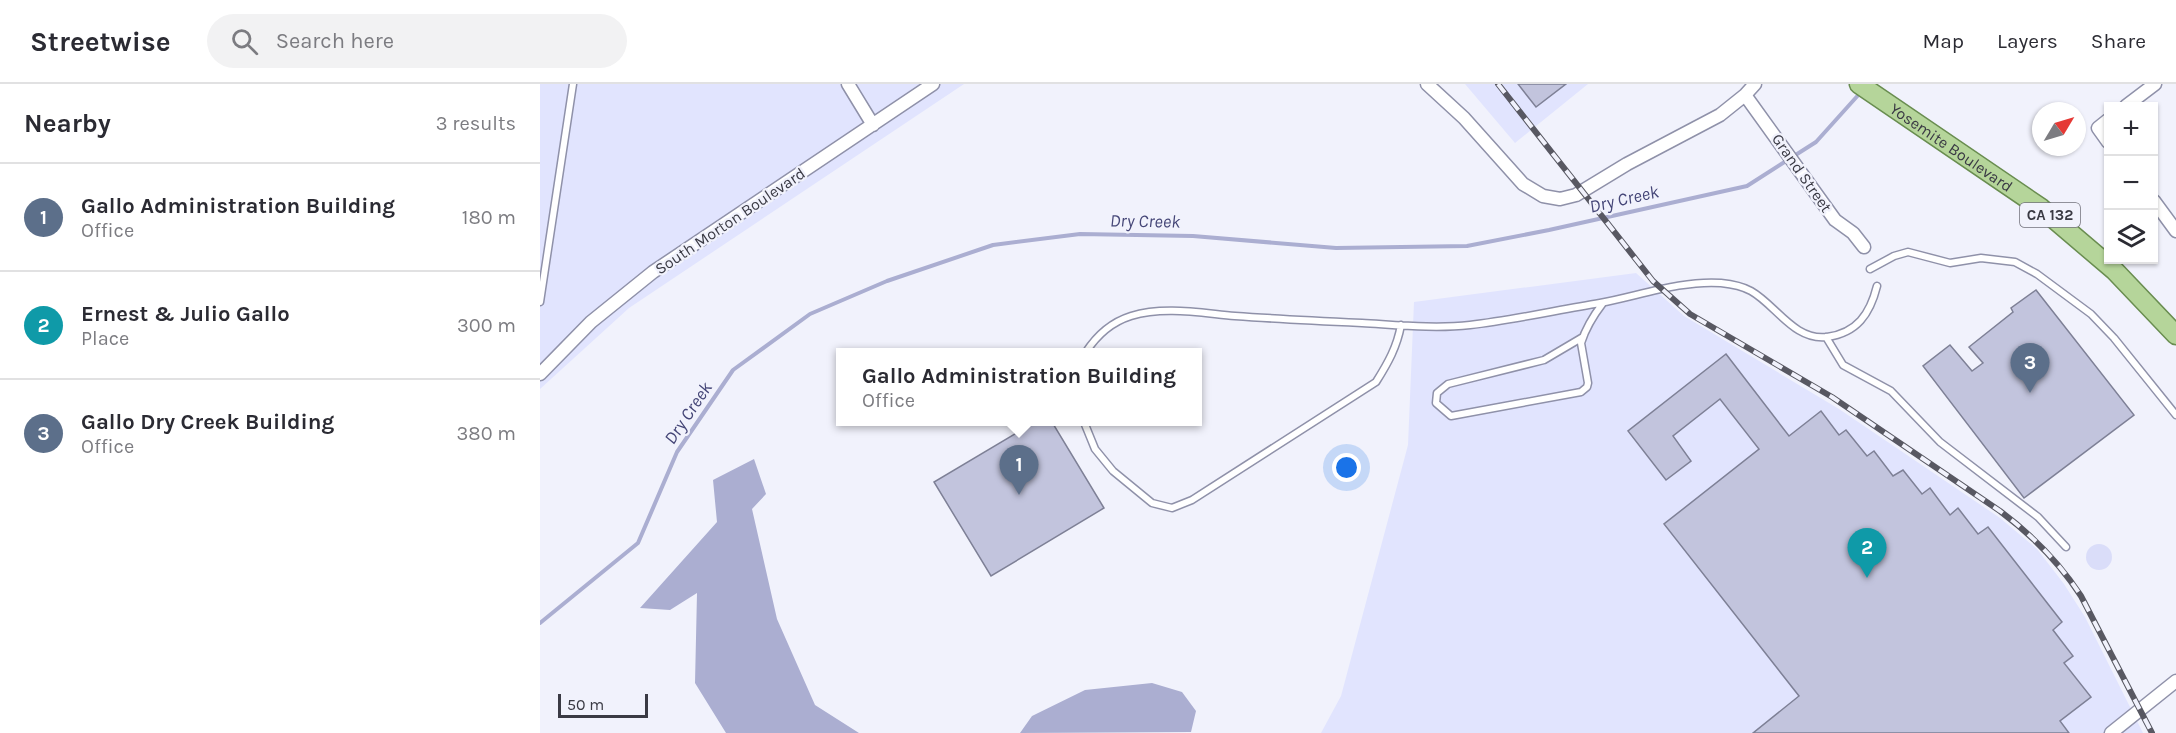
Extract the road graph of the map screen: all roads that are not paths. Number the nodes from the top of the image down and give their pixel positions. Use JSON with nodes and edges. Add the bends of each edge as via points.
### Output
{"nodes":[{"id":1,"x":573,"y":84,"type":"edge"},
{"id":2,"x":848,"y":84,"type":"edge"},
{"id":3,"x":933,"y":84,"type":"edge"},
{"id":4,"x":1427,"y":84,"type":"edge"},
{"id":5,"x":1755,"y":84,"type":"edge"},
{"id":6,"x":1859,"y":84,"type":"edge"},
{"id":7,"x":2155,"y":84,"type":"edge"},
{"id":8,"x":1745,"y":95,"type":"junction"},
{"id":9,"x":2131,"y":102,"type":"edge"},
{"id":10,"x":2104,"y":124,"type":"edge"},
{"id":11,"x":873,"y":125,"type":"junction"},
{"id":12,"x":2104,"y":136,"type":"edge"},
{"id":13,"x":2158,"y":206,"type":"edge"},
{"id":14,"x":2176,"y":231,"type":"edge"},
{"id":15,"x":1864,"y":246,"type":"dead end"},
{"id":16,"x":1870,"y":269,"type":"dead end"},
{"id":17,"x":1877,"y":286,"type":"dead end"},
{"id":18,"x":540,"y":302,"type":"edge"},
{"id":19,"x":1604,"y":302,"type":"junction"},
{"id":20,"x":1401,"y":325,"type":"junction"},
{"id":21,"x":2176,"y":335,"type":"edge"},
{"id":22,"x":1583,"y":337,"type":"junction"},
{"id":23,"x":1826,"y":337,"type":"junction"},
{"id":24,"x":1089,"y":348,"type":"edge"},
{"id":25,"x":540,"y":374,"type":"edge"},
{"id":26,"x":2176,"y":415,"type":"edge"},
{"id":27,"x":1086,"y":426,"type":"edge"},
{"id":28,"x":2066,"y":547,"type":"dead end"},
{"id":29,"x":2176,"y":681,"type":"edge"},
{"id":30,"x":2110,"y":733,"type":"edge"}],
"edges":[{"from":1,"to":18,"type":"lane"},
{"from":2,"to":11,"type":"street"},
{"from":3,"to":11,"type":"street","name":"South Morton Boulevard"},
{"from":4,"to":8,"type":"street","via":[[1524,184],[1543,196],[1560,199],[1576,195],[1701,126]]},
{"from":5,"to":8,"type":"street"},
{"from":6,"to":21,"type":"main road","name":"Yosemite Boulevard","number":"CA 132","via":[[2041,208],[2115,271]]},
{"from":7,"to":9,"type":"street"},
{"from":8,"to":15,"type":"street","name":"Grand Street","via":[[1834,220]]},
{"from":10,"to":12,"type":"street","via":[[2098,128]]},
{"from":11,"to":25,"type":"street","name":"South Morton Boulevard","via":[[653,272],[591,322]]},
{"from":13,"to":14,"type":"street"},
{"from":16,"to":26,"type":"lane","via":[[1908,252],[1950,263],[1981,258],[2015,262],[2091,314]]},
{"from":17,"to":23,"type":"lane","via":[[1867,315],[1846,331]]},
{"from":19,"to":20,"type":"lane","via":[[1469,325]]},
{"from":19,"to":22,"type":"lane"},
{"from":19,"to":23,"type":"lane","via":[[1660,290],[1729,284],[1752,292],[1794,327]]},
{"from":20,"to":24,"type":"lane","via":[[1160,310],[1130,317],[1107,328]]},
{"from":20,"to":27,"type":"lane","via":[[1398,342],[1376,382],[1192,500],[1172,508],[1152,503],[1113,471],[1095,449]]},
{"from":22,"to":22,"type":"lane","via":[[1544,360],[1448,384],[1437,393],[1436,403],[1451,416],[1581,392],[1587,387]]},
{"from":23,"to":28,"type":"lane","via":[[1843,365],[1891,391],[1940,442],[2038,517]]},
{"from":29,"to":30,"type":"street"}]}
